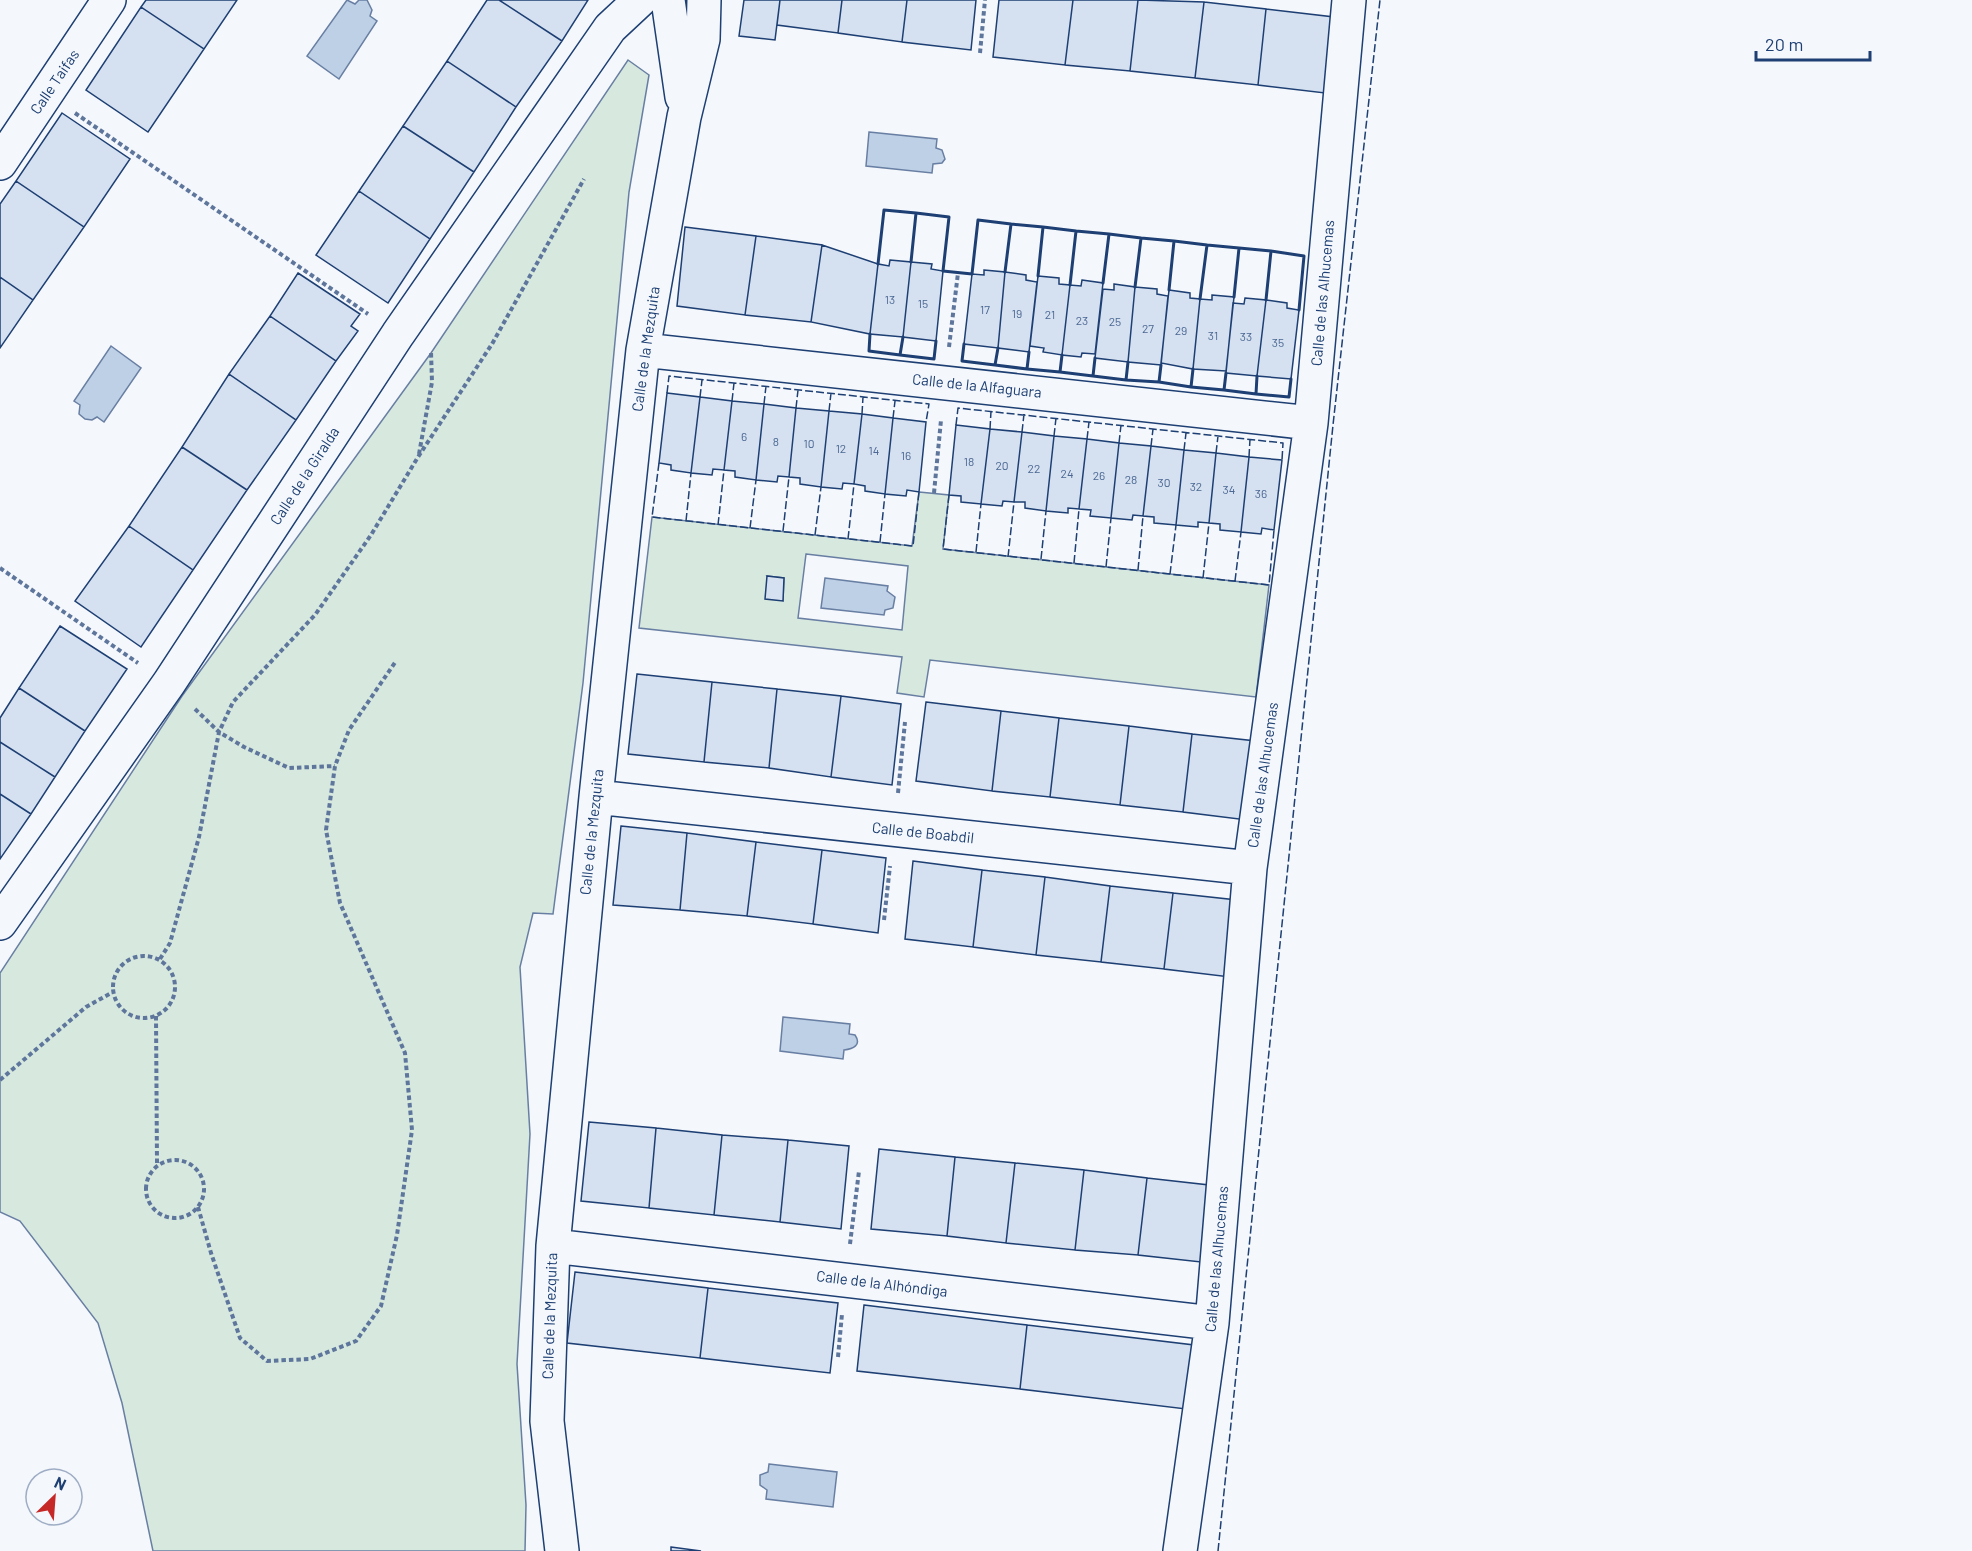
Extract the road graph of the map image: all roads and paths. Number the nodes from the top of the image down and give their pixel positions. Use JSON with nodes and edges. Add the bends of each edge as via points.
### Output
{"nodes":[{"id":1,"x":109,"y":0,"type":"edge"},
{"id":2,"x":640,"y":0,"type":"edge"},
{"id":3,"x":668,"y":0,"type":"edge"},
{"id":4,"x":704,"y":0,"type":"edge"},
{"id":5,"x":985,"y":0,"type":"edge"},
{"id":6,"x":1349,"y":0,"type":"edge"},
{"id":7,"x":610,"y":28,"type":"junction"},
{"id":8,"x":674,"y":39,"type":"junction"},
{"id":9,"x":980,"y":53,"type":"dead end"},
{"id":10,"x":47,"y":94,"type":"junction"},
{"id":11,"x":684,"y":117,"type":"junction"},
{"id":12,"x":0,"y":163,"type":"edge"},
{"id":13,"x":584,"y":179,"type":"dead end"},
{"id":14,"x":398,"y":334,"type":"junction"},
{"id":15,"x":643,"y":350,"type":"junction"},
{"id":16,"x":1311,"y":423,"type":"junction"},
{"id":17,"x":418,"y":457,"type":"junction"},
{"id":18,"x":0,"y":568,"type":"edge"},
{"id":19,"x":396,"y":661,"type":"dead end"},
{"id":20,"x":169,"y":683,"type":"junction"},
{"id":21,"x":219,"y":732,"type":"junction"},
{"id":22,"x":335,"y":766,"type":"junction"},
{"id":23,"x":596,"y":797,"type":"junction"},
{"id":24,"x":1250,"y":868,"type":"junction"},
{"id":25,"x":0,"y":923,"type":"edge"},
{"id":26,"x":160,"y":959,"type":"junction"},
{"id":27,"x":113,"y":992,"type":"junction"},
{"id":28,"x":156,"y":1016,"type":"junction"},
{"id":29,"x":0,"y":1080,"type":"edge"},
{"id":30,"x":157,"y":1165,"type":"junction"},
{"id":31,"x":198,"y":1207,"type":"junction"},
{"id":32,"x":553,"y":1246,"type":"junction"},
{"id":33,"x":1212,"y":1323,"type":"junction"},
{"id":34,"x":562,"y":1551,"type":"edge"},
{"id":35,"x":1180,"y":1551,"type":"edge"}],
"edges":[{"from":1,"to":10,"type":"street","name":"Calle Taifas"},
{"from":2,"to":7,"type":"street","name":"Calle de la Giralda"},
{"from":3,"to":8,"type":"street","name":"Calle de la Mezquita"},
{"from":4,"to":11,"type":"street","name":"Calle de la Mezquita","via":[[703,39]]},
{"from":5,"to":9,"type":"path"},
{"from":6,"to":16,"type":"street","name":"Calle de las Alhucemas"},
{"from":7,"to":8,"type":"street","via":[[633,24],[654,27]]},
{"from":7,"to":14,"type":"street","name":"Calle de la Giralda"},
{"from":8,"to":11,"type":"street","name":"Calle de la Mezquita"},
{"from":10,"to":12,"type":"street","name":"Calle Taifas"},
{"from":10,"to":14,"type":"path"},
{"from":11,"to":15,"type":"street","name":"Calle de la Mezquita"},
{"from":13,"to":17,"type":"path","via":[[492,344]]},
{"from":14,"to":17,"type":"path","via":[[431,352],[432,382]]},
{"from":14,"to":20,"type":"street","name":"Calle de la Giralda"},
{"from":15,"to":16,"type":"street","name":"Calle de la Alfaguara"},
{"from":15,"to":23,"type":"street","name":"Calle de la Mezquita"},
{"from":16,"to":24,"type":"street","name":"Calle de las Alhucemas"},
{"from":17,"to":21,"type":"path","via":[[371,536],[315,615],[233,702]]},
{"from":18,"to":20,"type":"path"},
{"from":19,"to":22,"type":"path","via":[[349,730]]},
{"from":20,"to":21,"type":"path"},
{"from":20,"to":25,"type":"street","name":"Calle de la Giralda"},
{"from":21,"to":22,"type":"path","via":[[289,768]]},
{"from":21,"to":26,"type":"path","via":[[199,837],[170,944]]},
{"from":22,"to":31,"type":"path","via":[[326,830],[340,903],[405,1053],[412,1130],[397,1234],[381,1306],[356,1341],[310,1359],[267,1361],[240,1338]]},
{"from":23,"to":24,"type":"street","name":"Calle de Boabdil"},
{"from":23,"to":32,"type":"street","name":"Calle de la Mezquita"},
{"from":24,"to":33,"type":"street","name":"Calle de las Alhucemas"},
{"from":26,"to":27,"type":"path","via":[[134,957],[124,962],[117,970]]},
{"from":26,"to":28,"type":"path","via":[[174,977],[176,992],[165,1011]]},
{"from":27,"to":28,"type":"path","via":[[117,1003],[132,1016]]},
{"from":27,"to":29,"type":"path","via":[[86,1007]]},
{"from":28,"to":30,"type":"path"},
{"from":30,"to":31,"type":"path","via":[[173,1160],[194,1167],[204,1186]]},
{"from":30,"to":31,"type":"path","via":[[145,1184],[149,1205],[165,1218],[182,1218]]},
{"from":32,"to":33,"type":"street","name":"Calle de la Alhóndiga"},
{"from":32,"to":34,"type":"street","name":"Calle de la Mezquita","via":[[547,1421]]},
{"from":33,"to":35,"type":"street","name":"Calle de las Alhucemas"}]}
